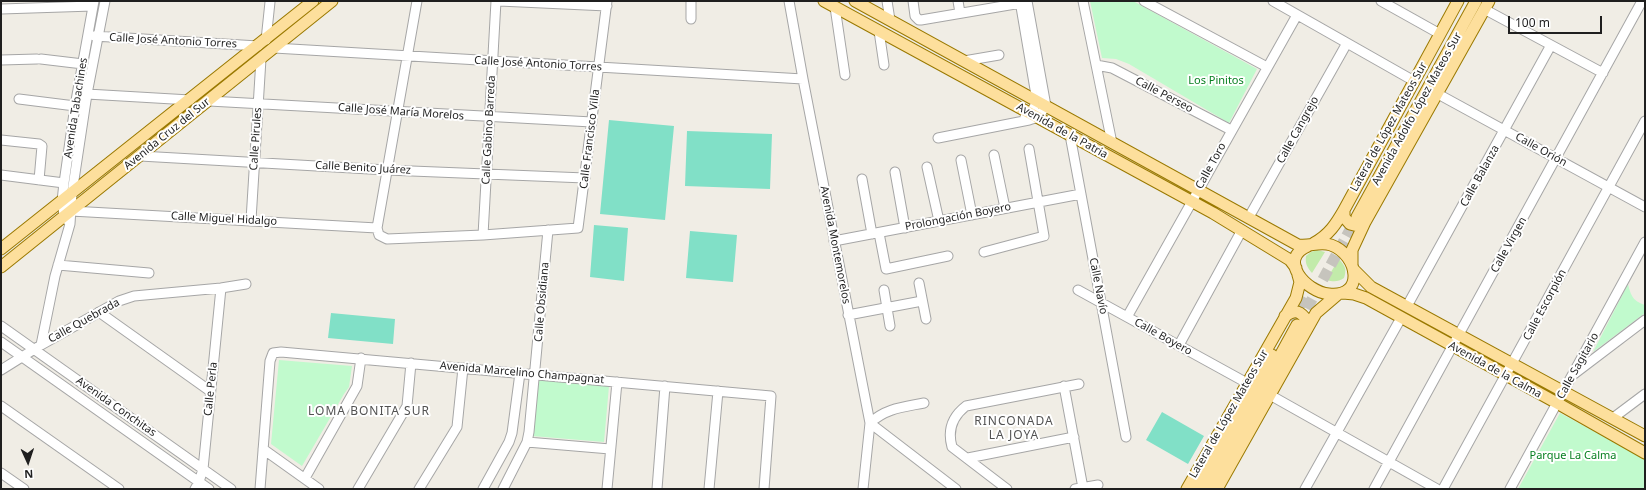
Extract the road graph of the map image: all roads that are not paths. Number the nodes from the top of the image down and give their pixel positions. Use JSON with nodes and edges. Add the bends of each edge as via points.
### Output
{"nodes":[{"id":1,"x":105,"y":1,"type":"edge"},
{"id":2,"x":313,"y":1,"type":"edge"},
{"id":3,"x":332,"y":1,"type":"edge"},
{"id":4,"x":417,"y":1,"type":"edge"},
{"id":5,"x":496,"y":1,"type":"edge"},
{"id":6,"x":499,"y":1,"type":"edge"},
{"id":7,"x":691,"y":1,"type":"edge"},
{"id":8,"x":789,"y":1,"type":"edge"},
{"id":9,"x":824,"y":1,"type":"edge"},
{"id":10,"x":855,"y":1,"type":"edge"},
{"id":11,"x":887,"y":1,"type":"edge"},
{"id":12,"x":913,"y":1,"type":"edge"},
{"id":13,"x":958,"y":1,"type":"edge"},
{"id":14,"x":1083,"y":1,"type":"edge"},
{"id":15,"x":1144,"y":1,"type":"edge"},
{"id":16,"x":1273,"y":1,"type":"edge"},
{"id":17,"x":1381,"y":1,"type":"edge"},
{"id":18,"x":1458,"y":1,"type":"edge"},
{"id":19,"x":1469,"y":1,"type":"edge"},
{"id":20,"x":1642,"y":1,"type":"edge"},
{"id":21,"x":270,"y":2,"type":"dead end"},
{"id":22,"x":1023,"y":2,"type":"edge"},
{"id":23,"x":1003,"y":3,"type":"edge"},
{"id":24,"x":93,"y":4,"type":"edge"},
{"id":25,"x":607,"y":4,"type":"edge"},
{"id":26,"x":1483,"y":4,"type":"edge"},
{"id":27,"x":835,"y":7,"type":"junction"},
{"id":28,"x":1,"y":9,"type":"edge"},
{"id":29,"x":960,"y":13,"type":"junction"},
{"id":30,"x":1297,"y":15,"type":"junction"},
{"id":31,"x":691,"y":19,"type":"dead end"},
{"id":32,"x":890,"y":20,"type":"junction"},
{"id":33,"x":879,"y":31,"type":"junction"},
{"id":34,"x":1440,"y":34,"type":"junction"},
{"id":35,"x":88,"y":36,"type":"junction"},
{"id":36,"x":98,"y":36,"type":"junction"},
{"id":37,"x":262,"y":43,"type":"junction"},
{"id":38,"x":1347,"y":43,"type":"junction"},
{"id":39,"x":1551,"y":45,"type":"junction"},
{"id":40,"x":274,"y":48,"type":"junction"},
{"id":41,"x":999,"y":55,"type":"dead end"},
{"id":42,"x":407,"y":56,"type":"junction"},
{"id":43,"x":261,"y":59,"type":"junction"},
{"id":44,"x":1,"y":60,"type":"edge"},
{"id":45,"x":492,"y":61,"type":"junction"},
{"id":46,"x":964,"y":61,"type":"junction"},
{"id":47,"x":83,"y":64,"type":"junction"},
{"id":48,"x":884,"y":65,"type":"dead end"},
{"id":49,"x":1096,"y":65,"type":"junction"},
{"id":50,"x":1267,"y":67,"type":"junction"},
{"id":51,"x":599,"y":68,"type":"junction"},
{"id":52,"x":1603,"y":73,"type":"junction"},
{"id":53,"x":845,"y":75,"type":"dead end"},
{"id":54,"x":803,"y":79,"type":"junction"},
{"id":55,"x":1414,"y":81,"type":"junction"},
{"id":56,"x":88,"y":94,"type":"junction"},
{"id":57,"x":1438,"y":94,"type":"junction"},
{"id":58,"x":19,"y":99,"type":"dead end"},
{"id":59,"x":190,"y":100,"type":"junction"},
{"id":60,"x":209,"y":101,"type":"junction"},
{"id":61,"x":258,"y":103,"type":"junction"},
{"id":62,"x":1042,"y":104,"type":"junction"},
{"id":63,"x":75,"y":106,"type":"junction"},
{"id":64,"x":397,"y":111,"type":"junction"},
{"id":65,"x":1034,"y":116,"type":"junction"},
{"id":66,"x":489,"y":117,"type":"junction"},
{"id":67,"x":1645,"y":121,"type":"edge"},
{"id":68,"x":592,"y":122,"type":"junction"},
{"id":69,"x":1231,"y":130,"type":"junction"},
{"id":70,"x":1505,"y":130,"type":"junction"},
{"id":71,"x":1070,"y":135,"type":"junction"},
{"id":72,"x":938,"y":138,"type":"dead end"},
{"id":73,"x":1,"y":140,"type":"edge"},
{"id":74,"x":1112,"y":143,"type":"junction"},
{"id":75,"x":1029,"y":149,"type":"dead end"},
{"id":76,"x":994,"y":155,"type":"dead end"},
{"id":77,"x":140,"y":156,"type":"junction"},
{"id":78,"x":1556,"y":159,"type":"junction"},
{"id":79,"x":961,"y":160,"type":"dead end"},
{"id":80,"x":255,"y":162,"type":"junction"},
{"id":81,"x":927,"y":167,"type":"dead end"},
{"id":82,"x":387,"y":170,"type":"junction"},
{"id":83,"x":895,"y":172,"type":"dead end"},
{"id":84,"x":486,"y":174,"type":"junction"},
{"id":85,"x":1,"y":175,"type":"edge"},
{"id":86,"x":585,"y":178,"type":"junction"},
{"id":87,"x":862,"y":179,"type":"dead end"},
{"id":88,"x":39,"y":180,"type":"junction"},
{"id":89,"x":64,"y":183,"type":"junction"},
{"id":90,"x":1609,"y":187,"type":"junction"},
{"id":91,"x":1198,"y":189,"type":"junction"},
{"id":92,"x":72,"y":193,"type":"junction"},
{"id":93,"x":1081,"y":194,"type":"junction"},
{"id":94,"x":62,"y":201,"type":"junction"},
{"id":95,"x":1039,"y":201,"type":"junction"},
{"id":96,"x":1220,"y":201,"type":"junction"},
{"id":97,"x":1191,"y":202,"type":"junction"},
{"id":98,"x":1645,"y":206,"type":"edge"},
{"id":99,"x":1005,"y":208,"type":"junction"},
{"id":100,"x":1213,"y":213,"type":"junction"},
{"id":101,"x":972,"y":215,"type":"junction"},
{"id":102,"x":1355,"y":215,"type":"junction"},
{"id":103,"x":68,"y":217,"type":"junction"},
{"id":104,"x":1249,"y":217,"type":"junction"},
{"id":105,"x":251,"y":220,"type":"junction"},
{"id":106,"x":939,"y":221,"type":"junction"},
{"id":107,"x":377,"y":228,"type":"junction"},
{"id":108,"x":906,"y":228,"type":"junction"},
{"id":109,"x":548,"y":230,"type":"junction"},
{"id":110,"x":1242,"y":230,"type":"junction"},
{"id":111,"x":875,"y":233,"type":"junction"},
{"id":112,"x":483,"y":235,"type":"junction"},
{"id":113,"x":834,"y":241,"type":"junction"},
{"id":114,"x":1645,"y":242,"type":"edge"},
{"id":115,"x":1310,"y":245,"type":"junction"},
{"id":116,"x":1,"y":249,"type":"edge"},
{"id":117,"x":984,"y":252,"type":"dead end"},
{"id":118,"x":948,"y":256,"type":"dead end"},
{"id":119,"x":58,"y":265,"type":"junction"},
{"id":120,"x":1,"y":267,"type":"edge"},
{"id":121,"x":1353,"y":267,"type":"junction"},
{"id":122,"x":1297,"y":272,"type":"junction"},
{"id":123,"x":149,"y":273,"type":"dead end"},
{"id":124,"x":919,"y":283,"type":"dead end"},
{"id":125,"x":246,"y":284,"type":"dead end"},
{"id":126,"x":221,"y":288,"type":"junction"},
{"id":127,"x":884,"y":290,"type":"dead end"},
{"id":128,"x":1078,"y":290,"type":"dead end"},
{"id":129,"x":1340,"y":294,"type":"junction"},
{"id":130,"x":922,"y":301,"type":"junction"},
{"id":131,"x":1102,"y":304,"type":"junction"},
{"id":132,"x":1407,"y":306,"type":"junction"},
{"id":133,"x":887,"y":307,"type":"junction"},
{"id":134,"x":99,"y":312,"type":"junction"},
{"id":135,"x":848,"y":315,"type":"junction"},
{"id":136,"x":1127,"y":317,"type":"junction"},
{"id":137,"x":1401,"y":318,"type":"junction"},
{"id":138,"x":926,"y":319,"type":"dead end"},
{"id":139,"x":1645,"y":320,"type":"edge"},
{"id":140,"x":1295,"y":323,"type":"junction"},
{"id":141,"x":1,"y":326,"type":"edge"},
{"id":142,"x":890,"y":326,"type":"dead end"},
{"id":143,"x":1446,"y":327,"type":"junction"},
{"id":144,"x":1460,"y":335,"type":"junction"},
{"id":145,"x":1440,"y":339,"type":"junction"},
{"id":146,"x":1,"y":342,"type":"edge"},
{"id":147,"x":1179,"y":346,"type":"junction"},
{"id":148,"x":38,"y":347,"type":"junction"},
{"id":149,"x":1453,"y":347,"type":"junction"},
{"id":150,"x":22,"y":357,"type":"junction"},
{"id":151,"x":361,"y":358,"type":"junction"},
{"id":152,"x":411,"y":363,"type":"junction"},
{"id":153,"x":1513,"y":364,"type":"junction"},
{"id":154,"x":463,"y":368,"type":"junction"},
{"id":155,"x":1,"y":370,"type":"edge"},
{"id":156,"x":520,"y":373,"type":"junction"},
{"id":157,"x":535,"y":374,"type":"junction"},
{"id":158,"x":1506,"y":376,"type":"junction"},
{"id":159,"x":1572,"y":376,"type":"junction"},
{"id":160,"x":617,"y":382,"type":"junction"},
{"id":161,"x":1247,"y":383,"type":"junction"},
{"id":162,"x":1079,"y":384,"type":"dead end"},
{"id":163,"x":665,"y":386,"type":"junction"},
{"id":164,"x":1064,"y":386,"type":"junction"},
{"id":165,"x":210,"y":390,"type":"junction"},
{"id":166,"x":718,"y":391,"type":"junction"},
{"id":167,"x":1564,"y":391,"type":"junction"},
{"id":168,"x":1645,"y":394,"type":"edge"},
{"id":169,"x":1270,"y":395,"type":"junction"},
{"id":170,"x":924,"y":403,"type":"dead end"},
{"id":171,"x":1557,"y":403,"type":"junction"},
{"id":172,"x":1,"y":406,"type":"edge"},
{"id":173,"x":1613,"y":418,"type":"junction"},
{"id":174,"x":870,"y":423,"type":"junction"},
{"id":175,"x":1336,"y":433,"type":"junction"},
{"id":176,"x":1645,"y":436,"type":"edge"},
{"id":177,"x":1074,"y":437,"type":"junction"},
{"id":178,"x":1126,"y":437,"type":"dead end"},
{"id":179,"x":527,"y":442,"type":"junction"},
{"id":180,"x":1232,"y":444,"type":"junction"},
{"id":181,"x":610,"y":449,"type":"junction"},
{"id":182,"x":263,"y":450,"type":"junction"},
{"id":183,"x":1645,"y":453,"type":"edge"},
{"id":184,"x":968,"y":458,"type":"junction"},
{"id":185,"x":1390,"y":462,"type":"junction"},
{"id":186,"x":203,"y":469,"type":"junction"},
{"id":187,"x":1,"y":472,"type":"edge"},
{"id":188,"x":1205,"y":475,"type":"junction"},
{"id":189,"x":305,"y":478,"type":"junction"},
{"id":190,"x":1098,"y":485,"type":"dead end"},
{"id":191,"x":197,"y":486,"type":"edge"},
{"id":192,"x":1079,"y":488,"type":"edge"},
{"id":193,"x":24,"y":489,"type":"edge"},
{"id":194,"x":119,"y":489,"type":"edge"},
{"id":195,"x":209,"y":489,"type":"edge"},
{"id":196,"x":231,"y":489,"type":"edge"},
{"id":197,"x":260,"y":489,"type":"edge"},
{"id":198,"x":319,"y":489,"type":"edge"},
{"id":199,"x":358,"y":489,"type":"edge"},
{"id":200,"x":419,"y":489,"type":"edge"},
{"id":201,"x":483,"y":489,"type":"edge"},
{"id":202,"x":503,"y":489,"type":"edge"},
{"id":203,"x":607,"y":489,"type":"edge"},
{"id":204,"x":657,"y":489,"type":"edge"},
{"id":205,"x":709,"y":489,"type":"edge"},
{"id":206,"x":764,"y":489,"type":"edge"},
{"id":207,"x":863,"y":489,"type":"edge"},
{"id":208,"x":956,"y":489,"type":"edge"},
{"id":209,"x":1005,"y":489,"type":"edge"},
{"id":210,"x":1187,"y":489,"type":"edge"},
{"id":211,"x":1193,"y":489,"type":"edge"},
{"id":212,"x":1198,"y":489,"type":"edge"},
{"id":213,"x":1207,"y":489,"type":"edge"},
{"id":214,"x":1217,"y":489,"type":"edge"},
{"id":215,"x":1305,"y":489,"type":"edge"},
{"id":216,"x":1374,"y":489,"type":"edge"},
{"id":217,"x":1437,"y":489,"type":"edge"},
{"id":218,"x":1443,"y":489,"type":"edge"},
{"id":219,"x":1510,"y":489,"type":"edge"}],
"edges":[{"from":1,"to":36,"type":"street","name":"Avenida Tabachines"},
{"from":2,"to":37,"type":"main road","name":"Avenida Cruz del Sur"},
{"from":3,"to":40,"type":"main road","name":"Avenida Cruz del Sur"},
{"from":4,"to":42,"type":"street"},
{"from":5,"to":45,"type":"street","name":"Calle Gabino Barreda"},
{"from":6,"to":25,"type":"street"},
{"from":7,"to":31,"type":"street"},
{"from":8,"to":54,"type":"street","name":"Avenida Montemorelos"},
{"from":9,"to":27,"type":"main road","name":"Avenida de la Patria"},
{"from":10,"to":32,"type":"main road","name":"Avenida de la Patria"},
{"from":11,"to":32,"type":"street"},
{"from":12,"to":29,"type":"street","via":[[915,16],[919,20]]},
{"from":13,"to":29,"type":"street"},
{"from":14,"to":49,"type":"street"},
{"from":15,"to":50,"type":"street"},
{"from":16,"to":30,"type":"street"},
{"from":17,"to":34,"type":"street"},
{"from":18,"to":34,"type":"main road","name":"Lateral de López Mateos Sur"},
{"from":19,"to":102,"type":"main road","name":"Avenida Adolfo López Mateos Sur"},
{"from":20,"to":52,"type":"street","name":"Calle Virgen"},
{"from":21,"to":37,"type":"street"},
{"from":22,"to":23,"type":"street"},
{"from":22,"to":62,"type":"street"},
{"from":23,"to":29,"type":"street"},
{"from":24,"to":28,"type":"street"},
{"from":24,"to":35,"type":"street","name":"Avenida Tabachines"},
{"from":25,"to":51,"type":"street","name":"Calle Francisco Villa"},
{"from":26,"to":39,"type":"street"},
{"from":26,"to":57,"type":"main road","name":"Lateral de López Mateos Sur"},
{"from":26,"to":102,"type":"main road","name":"Avenida Adolfo López Mateos Sur"},
{"from":27,"to":33,"type":"main road","name":"Avenida de la Patria"},
{"from":27,"to":53,"type":"street"},
{"from":30,"to":38,"type":"street"},
{"from":30,"to":50,"type":"street","name":"Calle Toro"},
{"from":32,"to":46,"type":"main road","name":"Avenida de la Patria"},
{"from":33,"to":48,"type":"street"},
{"from":33,"to":65,"type":"main road","name":"Avenida de la Patria"},
{"from":34,"to":55,"type":"main road","name":"Lateral de López Mateos Sur"},
{"from":35,"to":36,"type":"street","name":"Calle José Antonio Torres"},
{"from":35,"to":47,"type":"street","name":"Avenida Tabachines"},
{"from":36,"to":37,"type":"street","name":"Calle José Antonio Torres"},
{"from":36,"to":56,"type":"street","name":"Avenida Tabachines"},
{"from":37,"to":59,"type":"main road","name":"Avenida Cruz del Sur"},
{"from":38,"to":55,"type":"street"},
{"from":38,"to":104,"type":"street","name":"Calle Cangrejo"},
{"from":39,"to":52,"type":"street"},
{"from":39,"to":70,"type":"street","name":"Calle Balanza"},
{"from":40,"to":42,"type":"street","name":"Calle José Antonio Torres"},
{"from":40,"to":43,"type":"main road","name":"Avenida Cruz del Sur"},
{"from":41,"to":46,"type":"street"},
{"from":42,"to":45,"type":"street","name":"Calle José Antonio Torres"},
{"from":42,"to":64,"type":"street"},
{"from":43,"to":60,"type":"main road","name":"Avenida Cruz del Sur"},
{"from":43,"to":61,"type":"street","name":"Calle Pirules"},
{"from":44,"to":47,"type":"street","via":[[39,59]]},
{"from":45,"to":51,"type":"street","name":"Calle José Antonio Torres"},
{"from":45,"to":66,"type":"street","name":"Calle Gabino Barreda"},
{"from":46,"to":62,"type":"main road","name":"Avenida de la Patria"},
{"from":47,"to":63,"type":"street","name":"Avenida Tabachines"},
{"from":49,"to":69,"type":"street","name":"Calle Perseo","via":[[1112,68]]},
{"from":49,"to":74,"type":"street"},
{"from":50,"to":69,"type":"street","name":"Calle Toro"},
{"from":51,"to":54,"type":"street","name":"Calle José Antonio Torres"},
{"from":51,"to":68,"type":"street","name":"Calle Francisco Villa"},
{"from":52,"to":78,"type":"street","name":"Calle Virgen"},
{"from":54,"to":113,"type":"street","name":"Avenida Montemorelos"},
{"from":55,"to":102,"type":"main road","name":"Lateral de López Mateos Sur"},
{"from":56,"to":59,"type":"street"},
{"from":56,"to":92,"type":"street","name":"Avenida Tabachines"},
{"from":57,"to":70,"type":"street","name":"Calle Orión"},
{"from":57,"to":102,"type":"main road","name":"Lateral de López Mateos Sur"},
{"from":58,"to":63,"type":"street"},
{"from":59,"to":92,"type":"main road","name":"Avenida Cruz del Sur"},
{"from":60,"to":61,"type":"street","name":"Calle José María Morelos"},
{"from":60,"to":77,"type":"main road","name":"Avenida Cruz del Sur"},
{"from":61,"to":64,"type":"street","name":"Calle José María Morelos"},
{"from":61,"to":80,"type":"street","name":"Calle Pirules"},
{"from":62,"to":65,"type":"street"},
{"from":62,"to":74,"type":"main road","name":"Avenida de la Patria"},
{"from":63,"to":89,"type":"street","name":"Avenida Tabachines"},
{"from":64,"to":66,"type":"street","name":"Calle José María Morelos"},
{"from":64,"to":82,"type":"street"},
{"from":65,"to":71,"type":"main road","name":"Avenida de la Patria"},
{"from":65,"to":72,"type":"street","via":[[1021,122]]},
{"from":66,"to":68,"type":"street","name":"Calle José María Morelos"},
{"from":66,"to":84,"type":"street","name":"Calle Gabino Barreda"},
{"from":67,"to":90,"type":"street","name":"Calle Escorpión"},
{"from":68,"to":86,"type":"street","name":"Calle Francisco Villa"},
{"from":69,"to":91,"type":"street","name":"Calle Toro"},
{"from":70,"to":78,"type":"street","name":"Calle Orión"},
{"from":70,"to":132,"type":"street","name":"Calle Balanza"},
{"from":71,"to":93,"type":"street","name":"Calle Navío"},
{"from":71,"to":97,"type":"main road","name":"Avenida de la Patria"},
{"from":73,"to":88,"type":"street","via":[[42,146]]},
{"from":74,"to":91,"type":"main road","name":"Avenida de la Patria"},
{"from":75,"to":95,"type":"street"},
{"from":76,"to":99,"type":"street"},
{"from":77,"to":80,"type":"street","name":"Calle Benito Juárez"},
{"from":77,"to":103,"type":"main road","name":"Avenida Cruz del Sur"},
{"from":78,"to":90,"type":"street","name":"Calle Orión"},
{"from":78,"to":144,"type":"street","name":"Calle Virgen"},
{"from":79,"to":101,"type":"street"},
{"from":80,"to":82,"type":"street","name":"Calle Benito Juárez"},
{"from":80,"to":105,"type":"street","name":"Calle Pirules"},
{"from":81,"to":106,"type":"street"},
{"from":82,"to":84,"type":"street","name":"Calle Benito Juárez"},
{"from":82,"to":107,"type":"street"},
{"from":83,"to":108,"type":"street"},
{"from":84,"to":86,"type":"street","name":"Calle Benito Juárez"},
{"from":84,"to":112,"type":"street","name":"Calle Gabino Barreda"},
{"from":85,"to":88,"type":"street"},
{"from":86,"to":109,"type":"street","name":"Calle Francisco Villa","via":[[578,228]]},
{"from":87,"to":111,"type":"street"},
{"from":88,"to":89,"type":"street"},
{"from":89,"to":94,"type":"street","name":"Avenida Tabachines"},
{"from":90,"to":98,"type":"street","name":"Calle Orión"},
{"from":90,"to":153,"type":"street","name":"Calle Escorpión"},
{"from":91,"to":96,"type":"main road","name":"Avenida de la Patria"},
{"from":91,"to":97,"type":"street","name":"Calle Toro"},
{"from":92,"to":94,"type":"main road","name":"Avenida Cruz del Sur"},
{"from":92,"to":103,"type":"street","name":"Avenida Tabachines"},
{"from":93,"to":95,"type":"street","name":"Prolongación Boyero"},
{"from":93,"to":131,"type":"street","name":"Calle Navío"},
{"from":94,"to":103,"type":"street","name":"Avenida Tabachines"},
{"from":94,"to":116,"type":"main road","name":"Avenida Cruz del Sur"},
{"from":95,"to":99,"type":"street","name":"Prolongación Boyero"},
{"from":95,"to":117,"type":"street","via":[[1044,236]]},
{"from":96,"to":100,"type":"main road","via":[[1212,206]]},
{"from":96,"to":104,"type":"main road","name":"Avenida de la Patria"},
{"from":97,"to":100,"type":"main road","name":"Avenida de la Patria"},
{"from":97,"to":136,"type":"street","name":"Calle Toro"},
{"from":99,"to":101,"type":"street","name":"Prolongación Boyero"},
{"from":100,"to":110,"type":"main road","name":"Avenida de la Patria"},
{"from":101,"to":106,"type":"street","name":"Prolongación Boyero"},
{"from":102,"to":115,"type":"main road","name":"Lateral de López Mateos Sur"},
{"from":102,"to":121,"type":"main road","name":"Lateral de López Mateos Sur"},
{"from":103,"to":105,"type":"street","name":"Calle Miguel Hidalgo"},
{"from":103,"to":119,"type":"street"},
{"from":103,"to":120,"type":"main road","name":"Avenida Cruz del Sur"},
{"from":104,"to":115,"type":"main road","name":"Avenida de la Patria","via":[[1298,245]]},
{"from":105,"to":107,"type":"street","name":"Calle Miguel Hidalgo"},
{"from":106,"to":108,"type":"street","name":"Prolongación Boyero"},
{"from":107,"to":112,"type":"street","via":[[377,233],[387,239]]},
{"from":108,"to":111,"type":"street","name":"Prolongación Boyero"},
{"from":109,"to":112,"type":"street"},
{"from":109,"to":157,"type":"street","name":"Calle Obsidiana"},
{"from":110,"to":122,"type":"main road","name":"Avenida de la Patria","via":[[1290,260]]},
{"from":110,"to":147,"type":"street"},
{"from":111,"to":113,"type":"street","name":"Prolongación Boyero"},
{"from":111,"to":118,"type":"street","via":[[886,269]]},
{"from":113,"to":135,"type":"street","name":"Avenida Montemorelos"},
{"from":114,"to":159,"type":"street","name":"Calle Sagitario"},
{"from":115,"to":121,"type":"main road","via":[[1331,245],[1348,256]]},
{"from":115,"to":122,"type":"main road","via":[[1297,256]]},
{"from":119,"to":123,"type":"street"},
{"from":119,"to":148,"type":"street"},
{"from":121,"to":129,"type":"main road","via":[[1354,280],[1349,288]]},
{"from":121,"to":132,"type":"main road","name":"Avenida de la Calma","via":[[1371,287]]},
{"from":122,"to":129,"type":"main road","via":[[1310,288],[1320,293]]},
{"from":122,"to":140,"type":"main road","name":"Lateral de López Mateos Sur","via":[[1300,282],[1296,298]]},
{"from":124,"to":130,"type":"street"},
{"from":125,"to":126,"type":"street","name":"Calle Quebrada"},
{"from":126,"to":134,"type":"street","name":"Calle Quebrada","via":[[134,296]]},
{"from":126,"to":165,"type":"street","name":"Calle Perla"},
{"from":127,"to":133,"type":"street"},
{"from":128,"to":131,"type":"street","name":"Calle Boyero"},
{"from":129,"to":137,"type":"main road","name":"Avenida de la Calma","via":[[1354,294],[1366,298]]},
{"from":129,"to":140,"type":"main road","name":"Lateral de López Mateos Sur","via":[[1316,313]]},
{"from":130,"to":133,"type":"street"},
{"from":130,"to":138,"type":"street"},
{"from":131,"to":136,"type":"street","name":"Calle Boyero"},
{"from":131,"to":178,"type":"street","name":"Calle Navío"},
{"from":132,"to":143,"type":"main road","name":"Avenida de la Calma"},
{"from":133,"to":135,"type":"street"},
{"from":133,"to":142,"type":"street"},
{"from":134,"to":148,"type":"street","name":"Calle Quebrada"},
{"from":134,"to":165,"type":"street"},
{"from":135,"to":174,"type":"street","name":"Avenida Montemorelos"},
{"from":136,"to":147,"type":"street","name":"Calle Boyero"},
{"from":137,"to":145,"type":"main road","name":"Avenida de la Calma"},
{"from":137,"to":175,"type":"street"},
{"from":139,"to":159,"type":"street"},
{"from":140,"to":161,"type":"main road","name":"Lateral de López Mateos Sur"},
{"from":140,"to":169,"type":"main road","name":"Lateral de López Mateos Sur"},
{"from":140,"to":180,"type":"main road"},
{"from":140,"to":188,"type":"main road"},
{"from":141,"to":148,"type":"street","name":"Avenida Conchitas"},
{"from":143,"to":144,"type":"main road","name":"Avenida de la Calma"},
{"from":143,"to":145,"type":"main road"},
{"from":144,"to":149,"type":"street","name":"Calle Virgen"},
{"from":144,"to":153,"type":"main road","name":"Avenida de la Calma"},
{"from":145,"to":149,"type":"main road","name":"Avenida de la Calma"},
{"from":146,"to":150,"type":"street","name":"Avenida Conchitas"},
{"from":147,"to":161,"type":"street","name":"Calle Boyero"},
{"from":148,"to":150,"type":"street","name":"Calle Quebrada"},
{"from":148,"to":186,"type":"street","name":"Avenida Conchitas"},
{"from":149,"to":158,"type":"main road","name":"Avenida de la Calma"},
{"from":149,"to":185,"type":"street","name":"Calle Virgen"},
{"from":150,"to":155,"type":"street","name":"Calle Quebrada"},
{"from":150,"to":191,"type":"street","name":"Avenida Conchitas"},
{"from":151,"to":152,"type":"street","name":"Avenida Marcelino Champagnat"},
{"from":151,"to":182,"type":"street","name":"Avenida Marcelino Champagnat","via":[[273,353],[270,362]]},
{"from":151,"to":189,"type":"street","via":[[357,386]]},
{"from":152,"to":154,"type":"street","name":"Avenida Marcelino Champagnat"},
{"from":152,"to":199,"type":"street","via":[[407,406]]},
{"from":153,"to":158,"type":"street","name":"Calle Escorpión"},
{"from":153,"to":167,"type":"main road","name":"Avenida de la Calma"},
{"from":154,"to":156,"type":"street","name":"Avenida Marcelino Champagnat"},
{"from":154,"to":200,"type":"street","via":[[457,427]]},
{"from":156,"to":157,"type":"street","name":"Avenida Marcelino Champagnat"},
{"from":156,"to":201,"type":"street","via":[[512,433]]},
{"from":157,"to":160,"type":"street","name":"Avenida Marcelino Champagnat"},
{"from":157,"to":179,"type":"street","name":"Calle Obsidiana"},
{"from":158,"to":171,"type":"main road","name":"Avenida de la Calma"},
{"from":158,"to":218,"type":"street","name":"Calle Escorpión"},
{"from":159,"to":167,"type":"street","name":"Calle Sagitario"},
{"from":160,"to":163,"type":"street","name":"Avenida Marcelino Champagnat"},
{"from":160,"to":181,"type":"street"},
{"from":161,"to":210,"type":"main road","name":"Lateral de López Mateos Sur"},
{"from":162,"to":164,"type":"street"},
{"from":163,"to":166,"type":"street","name":"Avenida Marcelino Champagnat"},
{"from":163,"to":204,"type":"street"},
{"from":164,"to":177,"type":"street"},
{"from":164,"to":184,"type":"street","via":[[966,406],[954,419],[951,426],[951,441],[952,447]]},
{"from":165,"to":186,"type":"street","name":"Calle Perla"},
{"from":166,"to":205,"type":"street"},
{"from":166,"to":206,"type":"street","name":"Avenida Marcelino Champagnat","via":[[771,396]]},
{"from":167,"to":171,"type":"street","name":"Calle Sagitario"},
{"from":167,"to":173,"type":"main road","name":"Avenida de la Calma"},
{"from":168,"to":173,"type":"street"},
{"from":169,"to":175,"type":"street"},
{"from":169,"to":214,"type":"main road","name":"Lateral de López Mateos Sur"},
{"from":170,"to":174,"type":"street","via":[[886,411]]},
{"from":171,"to":183,"type":"main road","name":"Avenida de la Calma"},
{"from":171,"to":219,"type":"street","name":"Calle Sagitario"},
{"from":172,"to":194,"type":"street"},
{"from":173,"to":176,"type":"main road","name":"Avenida de la Calma"},
{"from":174,"to":207,"type":"street","name":"Avenida Montemorelos"},
{"from":174,"to":208,"type":"street"},
{"from":175,"to":185,"type":"street"},
{"from":175,"to":215,"type":"street"},
{"from":177,"to":184,"type":"street"},
{"from":177,"to":192,"type":"street"},
{"from":179,"to":181,"type":"street"},
{"from":179,"to":202,"type":"street","name":"Calle Obsidiana"},
{"from":180,"to":213,"type":"main road"},
{"from":180,"to":214,"type":"main road"},
{"from":181,"to":203,"type":"street"},
{"from":182,"to":189,"type":"street"},
{"from":182,"to":197,"type":"street"},
{"from":184,"to":209,"type":"street"},
{"from":185,"to":216,"type":"street","name":"Calle Virgen"},
{"from":185,"to":217,"type":"street"},
{"from":186,"to":191,"type":"street","name":"Calle Perla"},
{"from":186,"to":196,"type":"street","name":"Avenida Conchitas"},
{"from":187,"to":193,"type":"street"},
{"from":188,"to":211,"type":"main road"},
{"from":188,"to":212,"type":"main road"},
{"from":189,"to":198,"type":"street"},
{"from":190,"to":192,"type":"street"},
{"from":191,"to":195,"type":"street","name":"Avenida Conchitas"}]}
